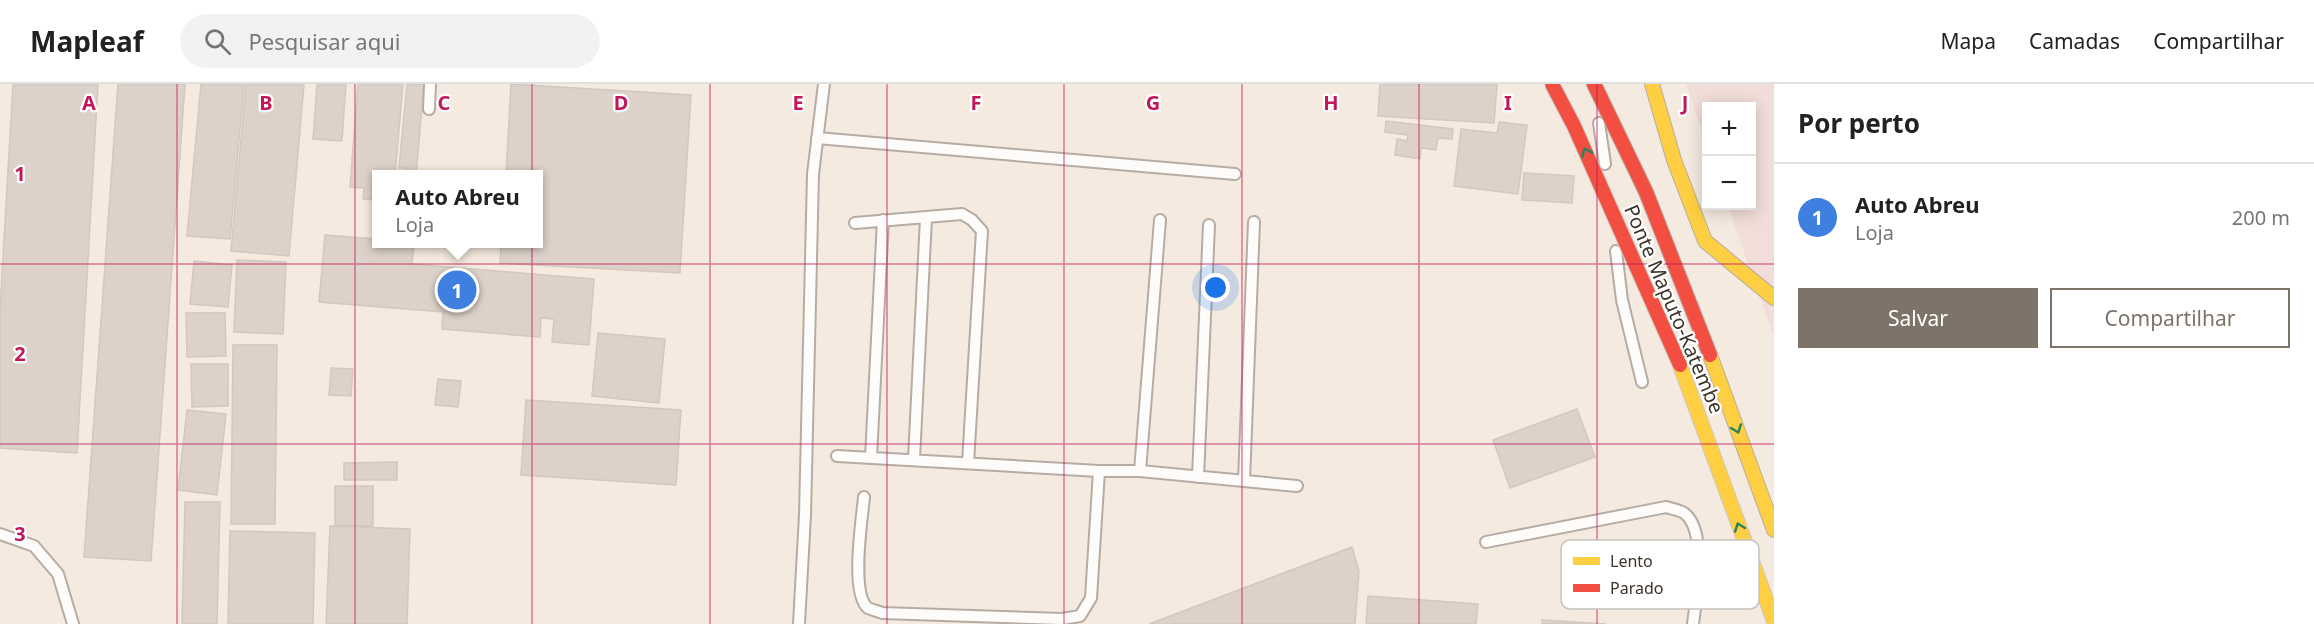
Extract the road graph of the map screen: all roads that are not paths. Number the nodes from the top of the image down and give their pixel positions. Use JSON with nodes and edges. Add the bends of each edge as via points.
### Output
{"nodes":[{"id":1,"x":430,"y":84,"type":"edge"},
{"id":2,"x":824,"y":84,"type":"edge"},
{"id":3,"x":1552,"y":84,"type":"edge"},
{"id":4,"x":1594,"y":84,"type":"edge"},
{"id":5,"x":1652,"y":84,"type":"edge"},
{"id":6,"x":429,"y":109,"type":"dead end"},
{"id":7,"x":1594,"y":115,"type":"dead end"},
{"id":8,"x":817,"y":138,"type":"junction"},
{"id":9,"x":1235,"y":174,"type":"dead end"},
{"id":10,"x":926,"y":219,"type":"junction"},
{"id":11,"x":883,"y":220,"type":"junction"},
{"id":12,"x":1160,"y":220,"type":"dead end"},
{"id":13,"x":1254,"y":222,"type":"dead end"},
{"id":14,"x":855,"y":223,"type":"dead end"},
{"id":15,"x":1209,"y":225,"type":"dead end"},
{"id":16,"x":1774,"y":298,"type":"edge"},
{"id":17,"x":1642,"y":382,"type":"dead end"},
{"id":18,"x":837,"y":456,"type":"dead end"},
{"id":19,"x":872,"y":458,"type":"junction"},
{"id":20,"x":914,"y":459,"type":"junction"},
{"id":21,"x":968,"y":463,"type":"junction"},
{"id":22,"x":1099,"y":471,"type":"junction"},
{"id":23,"x":1140,"y":471,"type":"junction"},
{"id":24,"x":1198,"y":477,"type":"junction"},
{"id":25,"x":1244,"y":481,"type":"junction"},
{"id":26,"x":1297,"y":486,"type":"dead end"},
{"id":27,"x":864,"y":497,"type":"dead end"},
{"id":28,"x":1774,"y":530,"type":"edge"},
{"id":29,"x":0,"y":534,"type":"edge"},
{"id":30,"x":1696,"y":540,"type":"edge"},
{"id":31,"x":1744,"y":540,"type":"edge"},
{"id":32,"x":1486,"y":542,"type":"dead end"},
{"id":33,"x":1759,"y":580,"type":"edge"},
{"id":34,"x":1695,"y":609,"type":"edge"},
{"id":35,"x":973,"y":620,"type":"edge"},
{"id":36,"x":1774,"y":621,"type":"edge"},
{"id":37,"x":73,"y":624,"type":"edge"},
{"id":38,"x":800,"y":624,"type":"edge"},
{"id":39,"x":1693,"y":624,"type":"edge"}],
"edges":[{"from":1,"to":6,"type":"lane"},
{"from":2,"to":8,"type":"lane"},
{"from":31,"to":3,"type":"main road","name":"Ponte Maputo-Katembe","one_way":true,"bridge":true,"via":[[1674,348]]},
{"from":4,"to":28,"type":"main road","name":"Ponte Maputo-Katembe","one_way":true,"via":[[1685,287]]},
{"from":5,"to":16,"type":"main road","via":[[1674,160],[1705,241]]},
{"from":7,"to":17,"type":"lane","via":[[1600,125],[1622,300]]},
{"from":8,"to":9,"type":"lane"},
{"from":8,"to":38,"type":"lane"},
{"from":10,"to":11,"type":"lane"},
{"from":10,"to":20,"type":"lane"},
{"from":10,"to":21,"type":"lane","via":[[962,214],[982,231]]},
{"from":11,"to":14,"type":"lane"},
{"from":11,"to":19,"type":"lane"},
{"from":12,"to":23,"type":"lane"},
{"from":13,"to":25,"type":"lane"},
{"from":15,"to":24,"type":"lane"},
{"from":18,"to":19,"type":"lane"},
{"from":19,"to":20,"type":"lane"},
{"from":20,"to":21,"type":"lane"},
{"from":21,"to":22,"type":"lane"},
{"from":22,"to":23,"type":"lane"},
{"from":22,"to":35,"type":"lane","via":[[1091,598],[1080,616]]},
{"from":23,"to":24,"type":"lane"},
{"from":24,"to":25,"type":"lane"},
{"from":25,"to":26,"type":"lane"},
{"from":27,"to":35,"type":"lane","via":[[859,594],[868,608],[882,613]]},
{"from":29,"to":37,"type":"lane","via":[[34,546],[58,574]]},
{"from":30,"to":32,"type":"lane","via":[[1695,529],[1685,514],[1666,507]]},
{"from":36,"to":33,"type":"main road","name":"Ponte Maputo-Katembe","one_way":true,"bridge":true},
{"from":34,"to":39,"type":"lane"}]}
